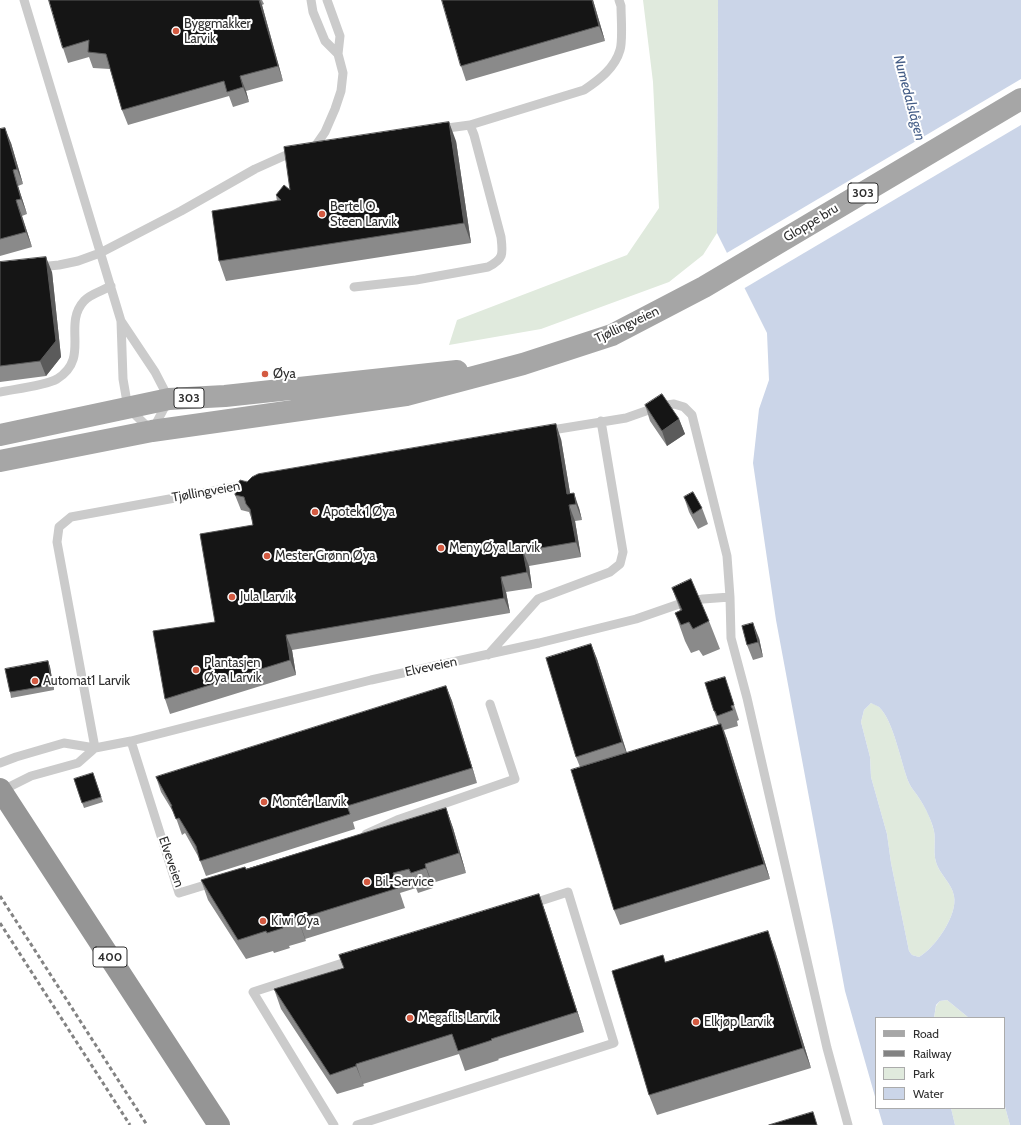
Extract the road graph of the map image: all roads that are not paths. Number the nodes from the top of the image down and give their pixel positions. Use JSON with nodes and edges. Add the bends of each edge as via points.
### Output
{"nodes":[{"id":1,"x":24,"y":0,"type":"edge"},
{"id":2,"x":311,"y":0,"type":"edge"},
{"id":3,"x":327,"y":0,"type":"edge"},
{"id":4,"x":619,"y":0,"type":"edge"},
{"id":5,"x":338,"y":54,"type":"junction"},
{"id":6,"x":1021,"y":99,"type":"edge"},
{"id":7,"x":470,"y":125,"type":"junction"},
{"id":8,"x":432,"y":130,"type":"edge"},
{"id":9,"x":331,"y":143,"type":"edge"},
{"id":10,"x":316,"y":145,"type":"junction"},
{"id":11,"x":100,"y":253,"type":"junction"},
{"id":12,"x":30,"y":268,"type":"edge"},
{"id":13,"x":110,"y":286,"type":"junction"},
{"id":14,"x":354,"y":287,"type":"dead end"},
{"id":15,"x":704,"y":287,"type":"joint"},
{"id":16,"x":121,"y":321,"type":"junction"},
{"id":17,"x":524,"y":364,"type":"junction"},
{"id":18,"x":0,"y":392,"type":"edge"},
{"id":19,"x":169,"y":399,"type":"junction"},
{"id":20,"x":128,"y":408,"type":"junction"},
{"id":21,"x":600,"y":421,"type":"junction"},
{"id":22,"x":152,"y":431,"type":"junction"},
{"id":23,"x":538,"y":432,"type":"edge"},
{"id":24,"x":0,"y":435,"type":"edge"},
{"id":25,"x":0,"y":461,"type":"edge"},
{"id":26,"x":251,"y":484,"type":"edge"},
{"id":27,"x":730,"y":597,"type":"junction"},
{"id":28,"x":488,"y":655,"type":"junction"},
{"id":29,"x":490,"y":704,"type":"dead end"},
{"id":30,"x":131,"y":741,"type":"junction"},
{"id":31,"x":95,"y":748,"type":"junction"},
{"id":32,"x":0,"y":763,"type":"edge"},
{"id":33,"x":1,"y":790,"type":"edge"},
{"id":34,"x":359,"y":837,"type":"edge"},
{"id":35,"x":220,"y":880,"type":"edge"},
{"id":36,"x":523,"y":906,"type":"edge"},
{"id":37,"x":358,"y":958,"type":"edge"},
{"id":38,"x":219,"y":1125,"type":"edge"},
{"id":39,"x":334,"y":1125,"type":"edge"},
{"id":40,"x":357,"y":1125,"type":"edge"},
{"id":41,"x":848,"y":1125,"type":"edge"}],
"edges":[{"from":1,"to":11,"type":"lane"},
{"from":2,"to":5,"type":"lane","via":[[325,41]]},
{"from":3,"to":5,"type":"lane","via":[[339,32]]},
{"from":4,"to":7,"type":"lane","via":[[621,49],[614,65],[599,80],[584,90]]},
{"from":5,"to":10,"type":"lane","via":[[343,73],[341,92],[325,132]]},
{"from":6,"to":15,"type":"main road","name":"Gloppe bru","number":"303"},
{"from":7,"to":8,"type":"lane"},
{"from":7,"to":14,"type":"lane","via":[[501,237],[500,258],[488,267],[416,280]]},
{"from":9,"to":10,"type":"lane"},
{"from":10,"to":11,"type":"lane","via":[[304,147],[272,161]]},
{"from":11,"to":12,"type":"lane","via":[[65,264]]},
{"from":11,"to":13,"type":"lane"},
{"from":13,"to":16,"type":"lane"},
{"from":13,"to":18,"type":"lane","via":[[89,296],[78,309],[74,319],[75,353],[64,373],[50,382]]},
{"from":15,"to":17,"type":"main road","name":"Tjøllingveien","number":"303","via":[[612,335]]},
{"from":16,"to":19,"type":"lane","via":[[155,372]]},
{"from":16,"to":20,"type":"lane","via":[[123,379]]},
{"from":17,"to":19,"type":"main road","name":"Tjøllingveien","number":"303","via":[[225,396]]},
{"from":17,"to":22,"type":"main road","name":"Tjøllingveien","number":"303","via":[[406,395]]},
{"from":19,"to":20,"type":"main road","name":"Tjøllingveien","number":"303"},
{"from":19,"to":22,"type":"lane"},
{"from":20,"to":22,"type":"lane"},
{"from":20,"to":24,"type":"main road","name":"Tjøllingveien","number":"303"},
{"from":21,"to":23,"type":"lane"},
{"from":21,"to":27,"type":"lane","via":[[626,418],[638,412],[674,404],[684,407],[692,415],[727,556]]},
{"from":21,"to":28,"type":"lane","via":[[624,552],[620,564],[610,572],[538,599]]},
{"from":22,"to":25,"type":"main road","name":"Tjøllingveien","number":"303"},
{"from":26,"to":31,"type":"lane","name":"Tjøllingveien","via":[[70,517],[59,527],[57,542]]},
{"from":27,"to":28,"type":"lane","name":"Elveveien","via":[[682,603],[636,619]]},
{"from":27,"to":41,"type":"lane","via":[[731,638],[747,698],[826,1048]]},
{"from":28,"to":30,"type":"lane","name":"Elveveien","via":[[371,680]]},
{"from":29,"to":34,"type":"lane","via":[[515,779],[397,820]]},
{"from":30,"to":31,"type":"lane","name":"Elveveien"},
{"from":30,"to":35,"type":"lane","name":"Elveveien","via":[[179,893]]},
{"from":31,"to":32,"type":"lane","via":[[64,743]]},
{"from":31,"to":33,"type":"lane","via":[[78,763],[31,776]]},
{"from":33,"to":38,"type":"highway","number":"400"},
{"from":36,"to":40,"type":"lane","via":[[568,892],[614,1043]]},
{"from":37,"to":39,"type":"lane","via":[[253,992]]}]}
